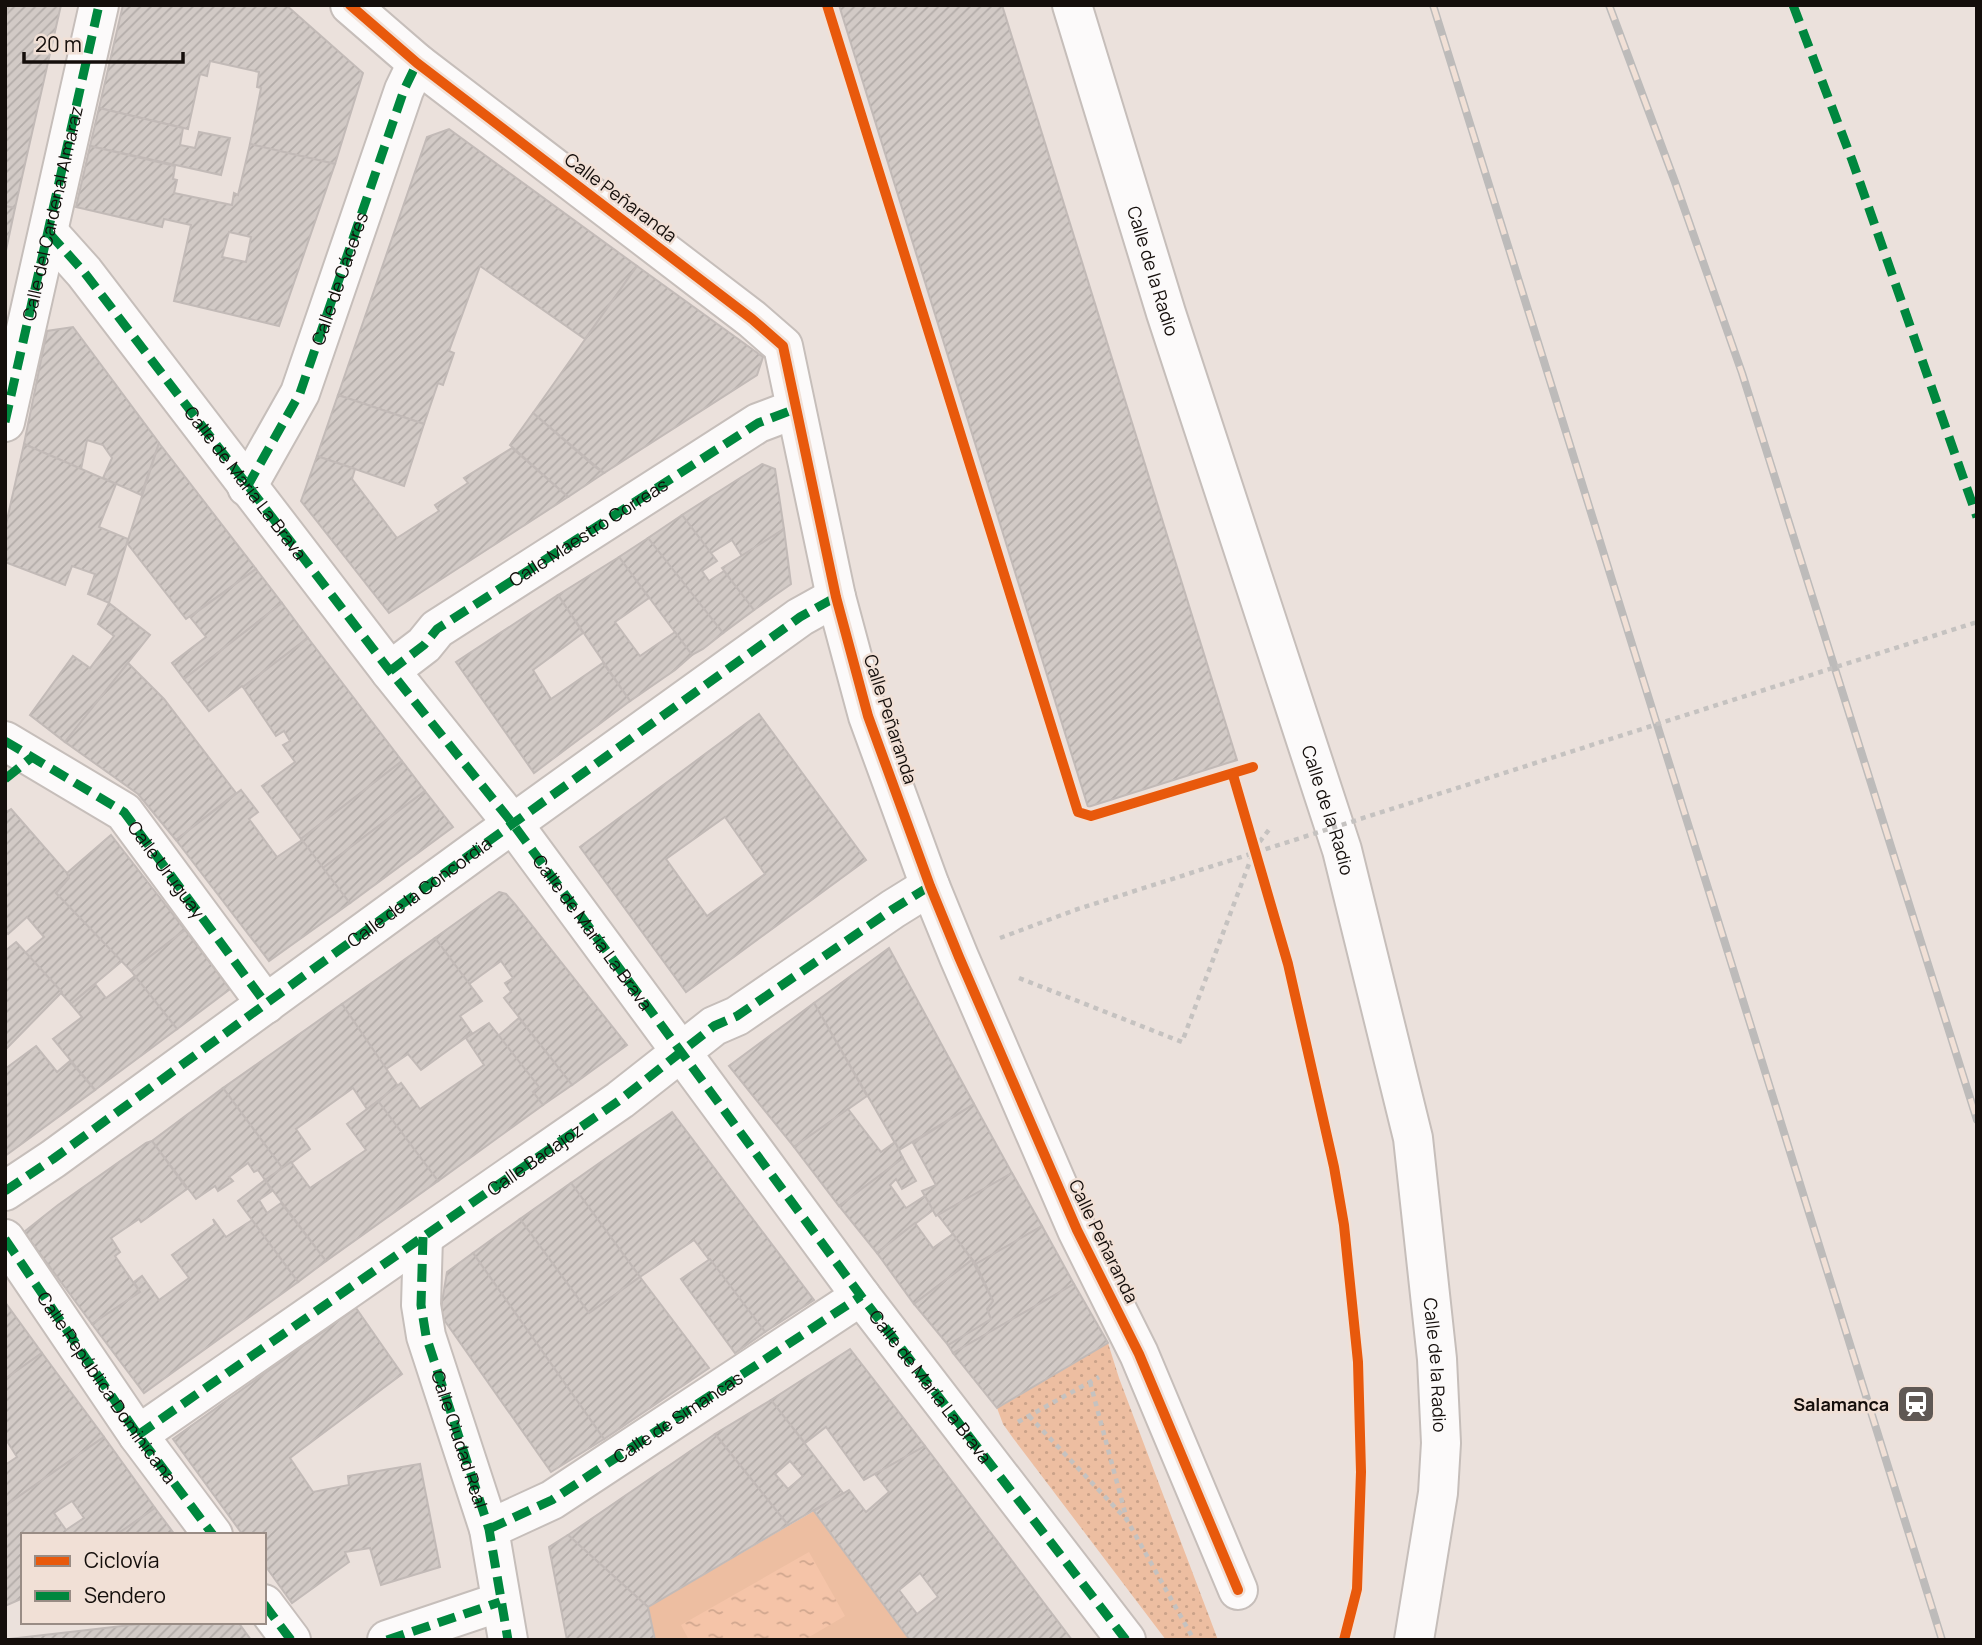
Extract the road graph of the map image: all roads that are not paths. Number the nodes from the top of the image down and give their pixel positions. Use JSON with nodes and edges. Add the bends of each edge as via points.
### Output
{"nodes":[{"id":1,"x":99,"y":5,"type":"edge"},
{"id":2,"x":350,"y":5,"type":"edge"},
{"id":3,"x":1072,"y":5,"type":"edge"},
{"id":4,"x":416,"y":63,"type":"junction"},
{"id":5,"x":49,"y":233,"type":"junction"},
{"id":6,"x":795,"y":409,"type":"junction"},
{"id":7,"x":5,"y":422,"type":"edge"},
{"id":8,"x":247,"y":487,"type":"junction"},
{"id":9,"x":836,"y":597,"type":"junction"},
{"id":10,"x":390,"y":671,"type":"junction"},
{"id":11,"x":14,"y":759,"type":"edge"},
{"id":12,"x":513,"y":824,"type":"junction"},
{"id":13,"x":930,"y":886,"type":"junction"},
{"id":14,"x":266,"y":1004,"type":"junction"},
{"id":15,"x":679,"y":1052,"type":"junction"},
{"id":16,"x":5,"y":1191,"type":"edge"},
{"id":17,"x":423,"y":1237,"type":"junction"},
{"id":18,"x":5,"y":1239,"type":"edge"},
{"id":19,"x":861,"y":1296,"type":"junction"},
{"id":20,"x":138,"y":1435,"type":"junction"},
{"id":21,"x":489,"y":1529,"type":"junction"},
{"id":22,"x":212,"y":1533,"type":"edge"},
{"id":23,"x":1238,"y":1591,"type":"dead end"},
{"id":24,"x":500,"y":1602,"type":"junction"},
{"id":25,"x":266,"y":1607,"type":"edge"},
{"id":26,"x":291,"y":1640,"type":"edge"},
{"id":27,"x":387,"y":1640,"type":"edge"},
{"id":28,"x":508,"y":1640,"type":"edge"},
{"id":29,"x":1126,"y":1640,"type":"edge"},
{"id":30,"x":1414,"y":1640,"type":"edge"}],
"edges":[{"from":1,"to":5,"type":"street","name":"Calle del Cardenal Almaraz"},
{"from":2,"to":4,"type":"street","name":"Calle Peñaranda"},
{"from":3,"to":30,"type":"street","name":"Calle de la Radio","via":[[1166,313],[1342,850],[1413,1138],[1437,1359],[1441,1443],[1438,1493]]},
{"from":4,"to":6,"type":"street","name":"Calle Peñaranda","via":[[783,346]]},
{"from":4,"to":8,"type":"street","name":"Calle de Cáceres","via":[[300,393]]},
{"from":5,"to":7,"type":"street","name":"Calle del Cardenal Almaraz"},
{"from":5,"to":8,"type":"street","name":"Calle de María La Brava","via":[[84,272]]},
{"from":6,"to":9,"type":"street","name":"Calle Peñaranda"},
{"from":6,"to":10,"type":"street","name":"Calle Maestro Correas","via":[[758,423],[437,629]]},
{"from":8,"to":10,"type":"street","name":"Calle de María La Brava"},
{"from":9,"to":12,"type":"street","name":"Calle de la Concordia","via":[[800,617]]},
{"from":9,"to":13,"type":"street","name":"Calle Peñaranda","via":[[867,716]]},
{"from":10,"to":12,"type":"street","name":"Calle de María La Brava"},
{"from":11,"to":14,"type":"street","name":"Calle Uruguay","via":[[124,812]]},
{"from":12,"to":14,"type":"street","name":"Calle de la Concordia"},
{"from":12,"to":15,"type":"street","name":"Calle de María La Brava"},
{"from":13,"to":15,"type":"street","name":"Calle Badajoz"},
{"from":13,"to":23,"type":"street","name":"Calle Peñaranda","via":[[1077,1230],[1139,1354]]},
{"from":14,"to":16,"type":"street","name":"Calle de la Concordia"},
{"from":15,"to":17,"type":"street","name":"Calle Badajoz","via":[[620,1100]]},
{"from":15,"to":19,"type":"street","name":"Calle de María La Brava"},
{"from":17,"to":20,"type":"street","name":"Calle Badajoz"},
{"from":17,"to":21,"type":"street","name":"Calle Ciudad Real","via":[[421,1305],[426,1336]]},
{"from":18,"to":20,"type":"street","name":"Calle República Dominicana"},
{"from":19,"to":21,"type":"street","name":"Calle de Simancas","via":[[552,1500]]},
{"from":19,"to":29,"type":"street","name":"Calle de María La Brava"},
{"from":20,"to":22,"type":"street","name":"Calle República Dominicana"},
{"from":21,"to":24,"type":"street","name":"Calle Ciudad Real"},
{"from":24,"to":27,"type":"street"},
{"from":24,"to":28,"type":"street","name":"Calle Ciudad Real"},
{"from":25,"to":26,"type":"street"}]}
